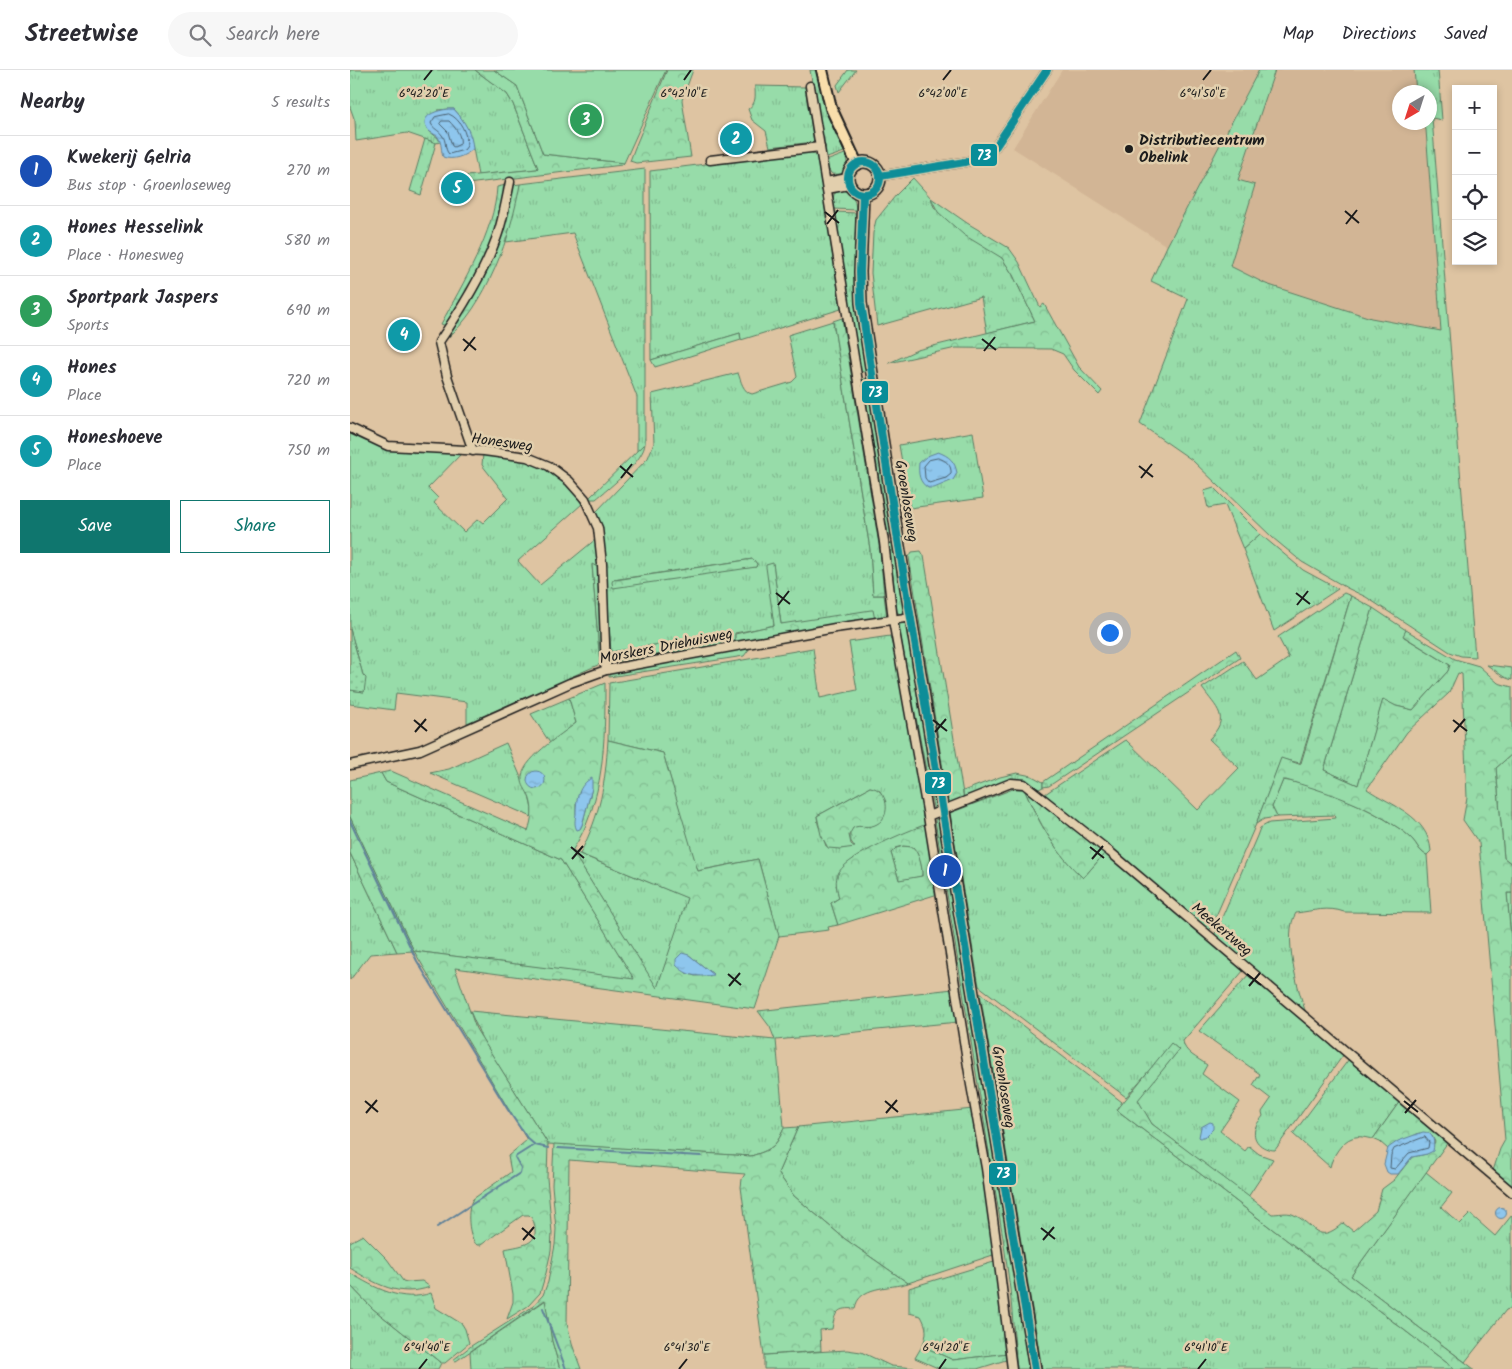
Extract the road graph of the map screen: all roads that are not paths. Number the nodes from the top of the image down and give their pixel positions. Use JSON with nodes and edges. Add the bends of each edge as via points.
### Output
{"nodes":[{"id":1,"x":822,"y":70,"type":"edge"},
{"id":2,"x":1047,"y":70,"type":"edge"},
{"id":3,"x":810,"y":86,"type":"dead end"},
{"id":4,"x":820,"y":147,"type":"junction"},
{"id":5,"x":710,"y":160,"type":"dead end"},
{"id":6,"x":857,"y":164,"type":"junction"},
{"id":7,"x":880,"y":176,"type":"junction"},
{"id":8,"x":848,"y":181,"type":"junction"},
{"id":9,"x":510,"y":182,"type":"dead end"},
{"id":10,"x":826,"y":185,"type":"junction"},
{"id":11,"x":864,"y":195,"type":"junction"},
{"id":12,"x":350,"y":428,"type":"edge"},
{"id":13,"x":473,"y":451,"type":"junction"},
{"id":14,"x":912,"y":617,"type":"junction"},
{"id":15,"x":893,"y":620,"type":"junction"},
{"id":16,"x":606,"y":670,"type":"junction"},
{"id":17,"x":350,"y":765,"type":"edge"},
{"id":18,"x":944,"y":810,"type":"junction"},
{"id":19,"x":928,"y":816,"type":"junction"},
{"id":20,"x":1512,"y":1192,"type":"edge"},
{"id":21,"x":1012,"y":1369,"type":"edge"},
{"id":22,"x":1035,"y":1369,"type":"edge"}],
"edges":[{"from":1,"to":6,"type":"main road","via":[[831,108]]},
{"from":2,"to":7,"type":"street","via":[[996,146],[980,158]]},
{"from":3,"to":4,"type":"street","name":"Groenloseweg"},
{"from":4,"to":5,"type":"street"},
{"from":4,"to":10,"type":"street","name":"Groenloseweg"},
{"from":6,"to":7,"type":"main road","via":[[870,163]]},
{"from":6,"to":8,"type":"main road","via":[[852,168]]},
{"from":7,"to":11,"type":"main road","via":[[878,187]]},
{"from":8,"to":10,"type":"street"},
{"from":8,"to":11,"type":"main road","via":[[855,192]]},
{"from":9,"to":13,"type":"street","via":[[497,238],[487,261],[439,342]]},
{"from":10,"to":15,"type":"street","name":"Groenloseweg","via":[[884,542]]},
{"from":11,"to":14,"type":"main road","name":"Groenloseweg","via":[[861,303]]},
{"from":12,"to":13,"type":"street","name":"Honesweg","via":[[388,446]]},
{"from":13,"to":16,"type":"street","name":"Honesweg","via":[[520,455],[540,462],[569,481],[584,499],[598,528],[601,546]]},
{"from":14,"to":15,"type":"street","name":"Morskers Driehuisweg"},
{"from":14,"to":18,"type":"main road","name":"Groenloseweg"},
{"from":15,"to":16,"type":"street","name":"Morskers Driehuisweg"},
{"from":15,"to":19,"type":"street","name":"Groenloseweg"},
{"from":16,"to":17,"type":"street","name":"Morskers Driehuisweg","via":[[420,750]]},
{"from":18,"to":19,"type":"street"},
{"from":18,"to":20,"type":"street","name":"Meekertweg","via":[[1011,783],[1024,784],[1110,852]]},
{"from":18,"to":22,"type":"main road","name":"Groenloseweg"},
{"from":19,"to":21,"type":"street","name":"Groenloseweg","via":[[986,1168]]}]}
